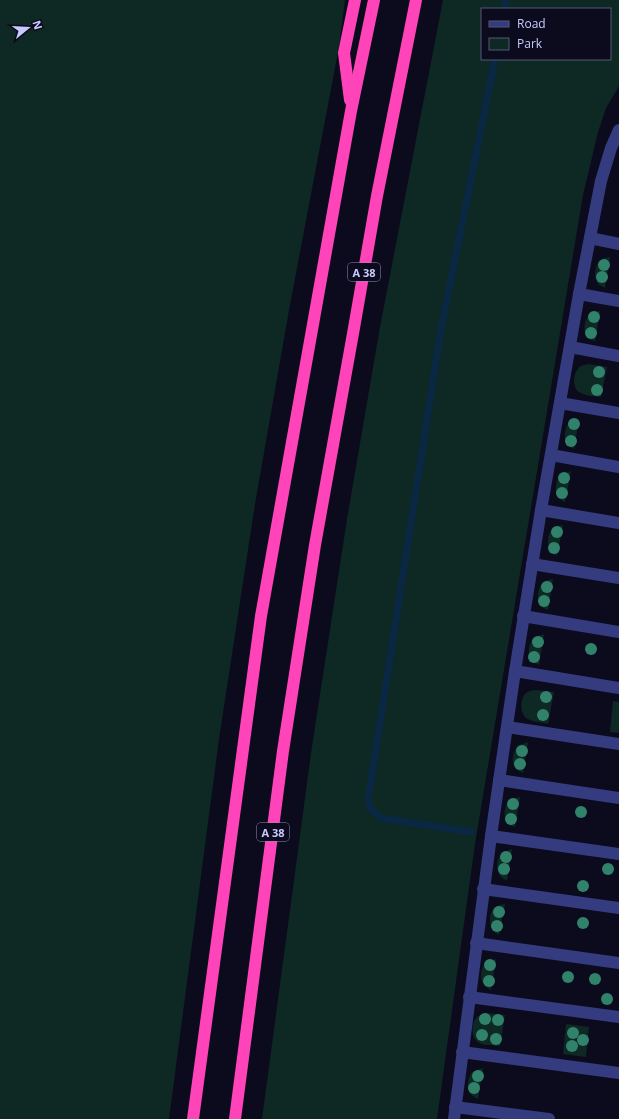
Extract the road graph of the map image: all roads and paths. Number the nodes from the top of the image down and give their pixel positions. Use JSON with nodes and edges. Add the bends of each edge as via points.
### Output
{"nodes":[{"id":1,"x":355,"y":0,"type":"edge"},
{"id":2,"x":374,"y":0,"type":"edge"},
{"id":3,"x":416,"y":0,"type":"edge"},
{"id":4,"x":351,"y":111,"type":"junction"},
{"id":5,"x":619,"y":130,"type":"edge"},
{"id":6,"x":590,"y":238,"type":"junction"},
{"id":7,"x":619,"y":244,"type":"edge"},
{"id":8,"x":579,"y":294,"type":"junction"},
{"id":9,"x":619,"y":301,"type":"edge"},
{"id":10,"x":570,"y":347,"type":"junction"},
{"id":11,"x":619,"y":356,"type":"edge"},
{"id":12,"x":560,"y":403,"type":"junction"},
{"id":13,"x":619,"y":414,"type":"edge"},
{"id":14,"x":551,"y":455,"type":"junction"},
{"id":15,"x":619,"y":467,"type":"edge"},
{"id":16,"x":541,"y":510,"type":"junction"},
{"id":17,"x":619,"y":523,"type":"edge"},
{"id":18,"x":532,"y":564,"type":"junction"},
{"id":19,"x":619,"y":578,"type":"edge"},
{"id":20,"x":523,"y":616,"type":"junction"},
{"id":21,"x":619,"y":632,"type":"edge"},
{"id":22,"x":515,"y":671,"type":"junction"},
{"id":23,"x":619,"y":688,"type":"edge"},
{"id":24,"x":507,"y":727,"type":"junction"},
{"id":25,"x":619,"y":744,"type":"edge"},
{"id":26,"x":499,"y":780,"type":"junction"},
{"id":27,"x":619,"y":798,"type":"edge"},
{"id":28,"x":491,"y":836,"type":"junction"},
{"id":29,"x":619,"y":854,"type":"edge"},
{"id":30,"x":484,"y":889,"type":"junction"},
{"id":31,"x":619,"y":908,"type":"edge"},
{"id":32,"x":476,"y":944,"type":"junction"},
{"id":33,"x":619,"y":963,"type":"edge"},
{"id":34,"x":469,"y":997,"type":"junction"},
{"id":35,"x":619,"y":1018,"type":"edge"},
{"id":36,"x":462,"y":1052,"type":"junction"},
{"id":37,"x":619,"y":1073,"type":"edge"},
{"id":38,"x":454,"y":1113,"type":"edge"},
{"id":39,"x":193,"y":1119,"type":"edge"},
{"id":40,"x":235,"y":1119,"type":"edge"},
{"id":41,"x":549,"y":1119,"type":"edge"}],
"edges":[{"from":1,"to":4,"type":"highway","via":[[344,53]]},
{"from":2,"to":4,"type":"highway"},
{"from":3,"to":40,"type":"highway","number":"A 38","via":[[377,196],[315,545],[283,751]]},
{"from":4,"to":39,"type":"highway","via":[[262,616]]},
{"from":5,"to":6,"type":"lane","via":[[601,181]]},
{"from":6,"to":7,"type":"lane"},
{"from":6,"to":8,"type":"lane"},
{"from":8,"to":9,"type":"lane"},
{"from":8,"to":10,"type":"lane"},
{"from":10,"to":11,"type":"lane"},
{"from":10,"to":12,"type":"lane"},
{"from":12,"to":13,"type":"lane"},
{"from":12,"to":14,"type":"lane"},
{"from":14,"to":15,"type":"lane"},
{"from":14,"to":16,"type":"lane"},
{"from":16,"to":17,"type":"lane"},
{"from":16,"to":18,"type":"lane"},
{"from":18,"to":19,"type":"lane"},
{"from":18,"to":20,"type":"lane"},
{"from":20,"to":21,"type":"lane"},
{"from":20,"to":22,"type":"lane"},
{"from":22,"to":23,"type":"lane"},
{"from":22,"to":24,"type":"lane"},
{"from":24,"to":25,"type":"lane"},
{"from":24,"to":26,"type":"lane"},
{"from":26,"to":27,"type":"lane"},
{"from":26,"to":28,"type":"lane"},
{"from":28,"to":29,"type":"lane"},
{"from":28,"to":30,"type":"lane"},
{"from":30,"to":31,"type":"lane"},
{"from":30,"to":32,"type":"lane"},
{"from":32,"to":33,"type":"lane"},
{"from":32,"to":34,"type":"lane"},
{"from":34,"to":35,"type":"lane"},
{"from":34,"to":36,"type":"lane"},
{"from":36,"to":37,"type":"lane"},
{"from":36,"to":38,"type":"lane"},
{"from":38,"to":41,"type":"lane"}]}
